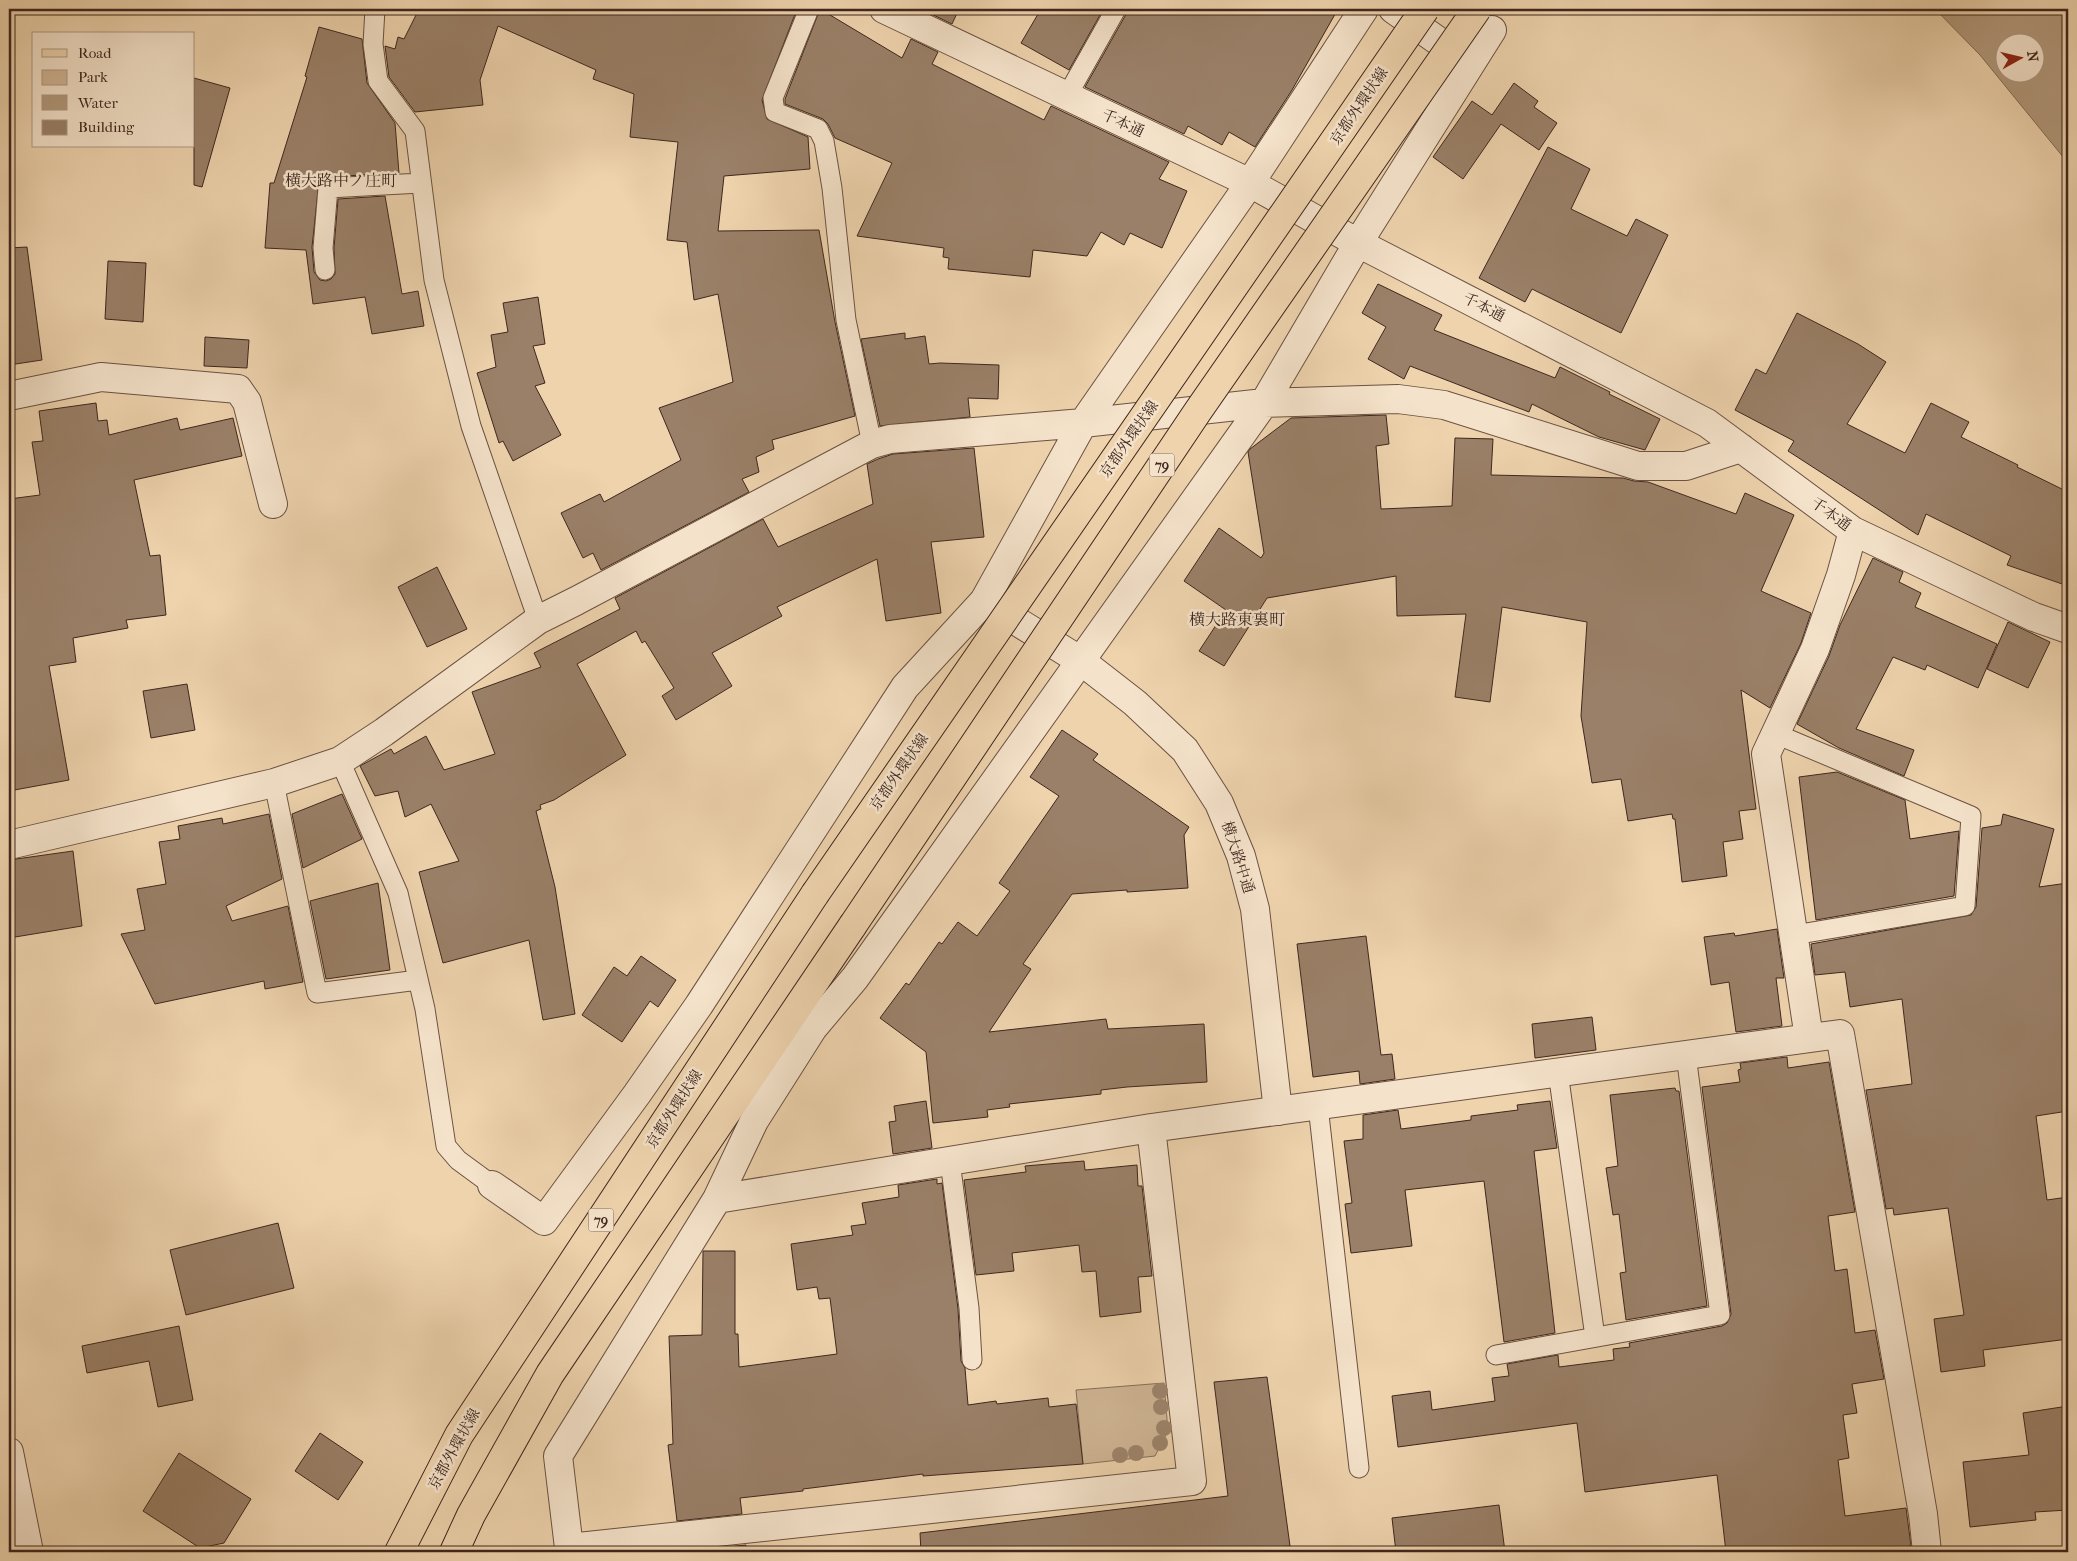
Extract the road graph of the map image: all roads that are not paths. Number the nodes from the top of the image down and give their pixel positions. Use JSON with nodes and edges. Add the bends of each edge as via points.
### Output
{"nodes":[{"id":1,"x":375,"y":9,"type":"edge"},
{"id":2,"x":809,"y":9,"type":"edge"},
{"id":3,"x":884,"y":9,"type":"edge"},
{"id":4,"x":1116,"y":9,"type":"edge"},
{"id":5,"x":1364,"y":9,"type":"edge"},
{"id":6,"x":1393,"y":9,"type":"edge"},
{"id":7,"x":1425,"y":9,"type":"edge"},
{"id":8,"x":1485,"y":19,"type":"edge"},
{"id":9,"x":1469,"y":63,"type":"junction"},
{"id":10,"x":1067,"y":96,"type":"junction"},
{"id":11,"x":1250,"y":182,"type":"junction"},
{"id":12,"x":421,"y":183,"type":"junction"},
{"id":13,"x":1358,"y":243,"type":"junction"},
{"id":14,"x":325,"y":270,"type":"dead end"},
{"id":15,"x":9,"y":396,"type":"edge"},
{"id":16,"x":1264,"y":403,"type":"junction"},
{"id":17,"x":1083,"y":423,"type":"junction"},
{"id":18,"x":872,"y":444,"type":"junction"},
{"id":19,"x":1741,"y":448,"type":"junction"},
{"id":20,"x":273,"y":504,"type":"dead end"},
{"id":21,"x":1853,"y":531,"type":"junction"},
{"id":22,"x":984,"y":601,"type":"junction"},
{"id":23,"x":538,"y":620,"type":"junction"},
{"id":24,"x":2068,"y":629,"type":"edge"},
{"id":25,"x":1081,"y":661,"type":"junction"},
{"id":26,"x":1776,"y":734,"type":"junction"},
{"id":27,"x":340,"y":760,"type":"junction"},
{"id":28,"x":274,"y":783,"type":"junction"},
{"id":29,"x":9,"y":845,"type":"edge"},
{"id":30,"x":1794,"y":935,"type":"junction"},
{"id":31,"x":418,"y":980,"type":"junction"},
{"id":32,"x":1809,"y":1038,"type":"junction"},
{"id":33,"x":1686,"y":1055,"type":"junction"},
{"id":34,"x":1558,"y":1072,"type":"junction"},
{"id":35,"x":1318,"y":1106,"type":"junction"},
{"id":36,"x":1278,"y":1111,"type":"junction"},
{"id":37,"x":1151,"y":1128,"type":"junction"},
{"id":38,"x":950,"y":1161,"type":"junction"},
{"id":39,"x":492,"y":1185,"type":"joint"},
{"id":40,"x":717,"y":1199,"type":"junction"},
{"id":41,"x":1595,"y":1337,"type":"junction"},
{"id":42,"x":1496,"y":1355,"type":"dead end"},
{"id":43,"x":972,"y":1360,"type":"dead end"},
{"id":44,"x":9,"y":1452,"type":"edge"},
{"id":45,"x":1359,"y":1468,"type":"dead end"},
{"id":46,"x":569,"y":1550,"type":"edge"},
{"id":47,"x":29,"y":1552,"type":"edge"},
{"id":48,"x":399,"y":1552,"type":"edge"},
{"id":49,"x":454,"y":1552,"type":"edge"},
{"id":50,"x":1927,"y":1552,"type":"edge"}],
"edges":[{"from":1,"to":12,"type":"lane","via":[[373,44],[378,81],[415,131]]},
{"from":2,"to":18,"type":"lane","via":[[773,98],[775,112],[818,129],[824,141],[846,320]]},
{"from":3,"to":10,"type":"street","name":"千本通"},
{"from":4,"to":10,"type":"lane"},
{"from":5,"to":11,"type":"street"},
{"from":6,"to":9,"type":"street"},
{"from":7,"to":48,"type":"main road","name":"京都外環状線","number":"79","bridge":true,"via":[[815,894],[459,1435]]},
{"from":8,"to":9,"type":"street"},
{"from":8,"to":49,"type":"main road","number":"79","bridge":true,"via":[[1198,411],[550,1374],[471,1515]]},
{"from":9,"to":13,"type":"street"},
{"from":10,"to":11,"type":"street","name":"千本通"},
{"from":11,"to":13,"type":"street","name":"千本通"},
{"from":11,"to":17,"type":"street"},
{"from":12,"to":14,"type":"lane","via":[[328,188],[323,248]]},
{"from":12,"to":23,"type":"lane","via":[[434,280],[471,426]]},
{"from":13,"to":16,"type":"street"},
{"from":13,"to":19,"type":"street","name":"千本通","via":[[1707,423]]},
{"from":15,"to":20,"type":"street","via":[[101,377],[238,389],[247,402]]},
{"from":16,"to":17,"type":"street"},
{"from":16,"to":19,"type":"street","via":[[1398,399],[1444,404],[1638,466],[1686,466]]},
{"from":16,"to":25,"type":"street"},
{"from":17,"to":18,"type":"street","via":[[890,439]]},
{"from":17,"to":22,"type":"street"},
{"from":18,"to":23,"type":"street"},
{"from":19,"to":21,"type":"street","name":"千本通"},
{"from":21,"to":24,"type":"street","name":"千本通","via":[[2034,617]]},
{"from":21,"to":26,"type":"street","via":[[1815,649]]},
{"from":22,"to":25,"type":"street","name":"横大路中通"},
{"from":22,"to":39,"type":"street","via":[[905,687],[699,1005],[544,1221]]},
{"from":23,"to":27,"type":"street","via":[[384,732]]},
{"from":25,"to":36,"type":"street","name":"横大路中通","via":[[1135,703],[1185,750],[1220,803],[1241,856],[1255,909]]},
{"from":25,"to":40,"type":"street","via":[[855,978],[813,1028],[754,1121]]},
{"from":26,"to":30,"type":"street","via":[[1766,754]]},
{"from":26,"to":30,"type":"lane","via":[[1971,816],[1965,906]]},
{"from":27,"to":28,"type":"street"},
{"from":27,"to":31,"type":"lane","via":[[398,893]]},
{"from":28,"to":29,"type":"street"},
{"from":28,"to":31,"type":"lane","via":[[317,993]]},
{"from":30,"to":32,"type":"street"},
{"from":31,"to":39,"type":"lane","via":[[446,1146],[458,1160]]},
{"from":32,"to":33,"type":"street"},
{"from":32,"to":50,"type":"street","via":[[1840,1034]]},
{"from":33,"to":34,"type":"street"},
{"from":33,"to":41,"type":"lane","via":[[1720,1315]]},
{"from":34,"to":35,"type":"street"},
{"from":34,"to":41,"type":"lane"},
{"from":35,"to":36,"type":"street"},
{"from":35,"to":45,"type":"lane"},
{"from":36,"to":37,"type":"street"},
{"from":37,"to":38,"type":"street"},
{"from":37,"to":46,"type":"street","via":[[1192,1481]]},
{"from":38,"to":40,"type":"street"},
{"from":38,"to":43,"type":"lane","via":[[969,1308]]},
{"from":40,"to":46,"type":"street","via":[[558,1456]]},
{"from":41,"to":42,"type":"lane"},
{"from":44,"to":47,"type":"street"}]}
